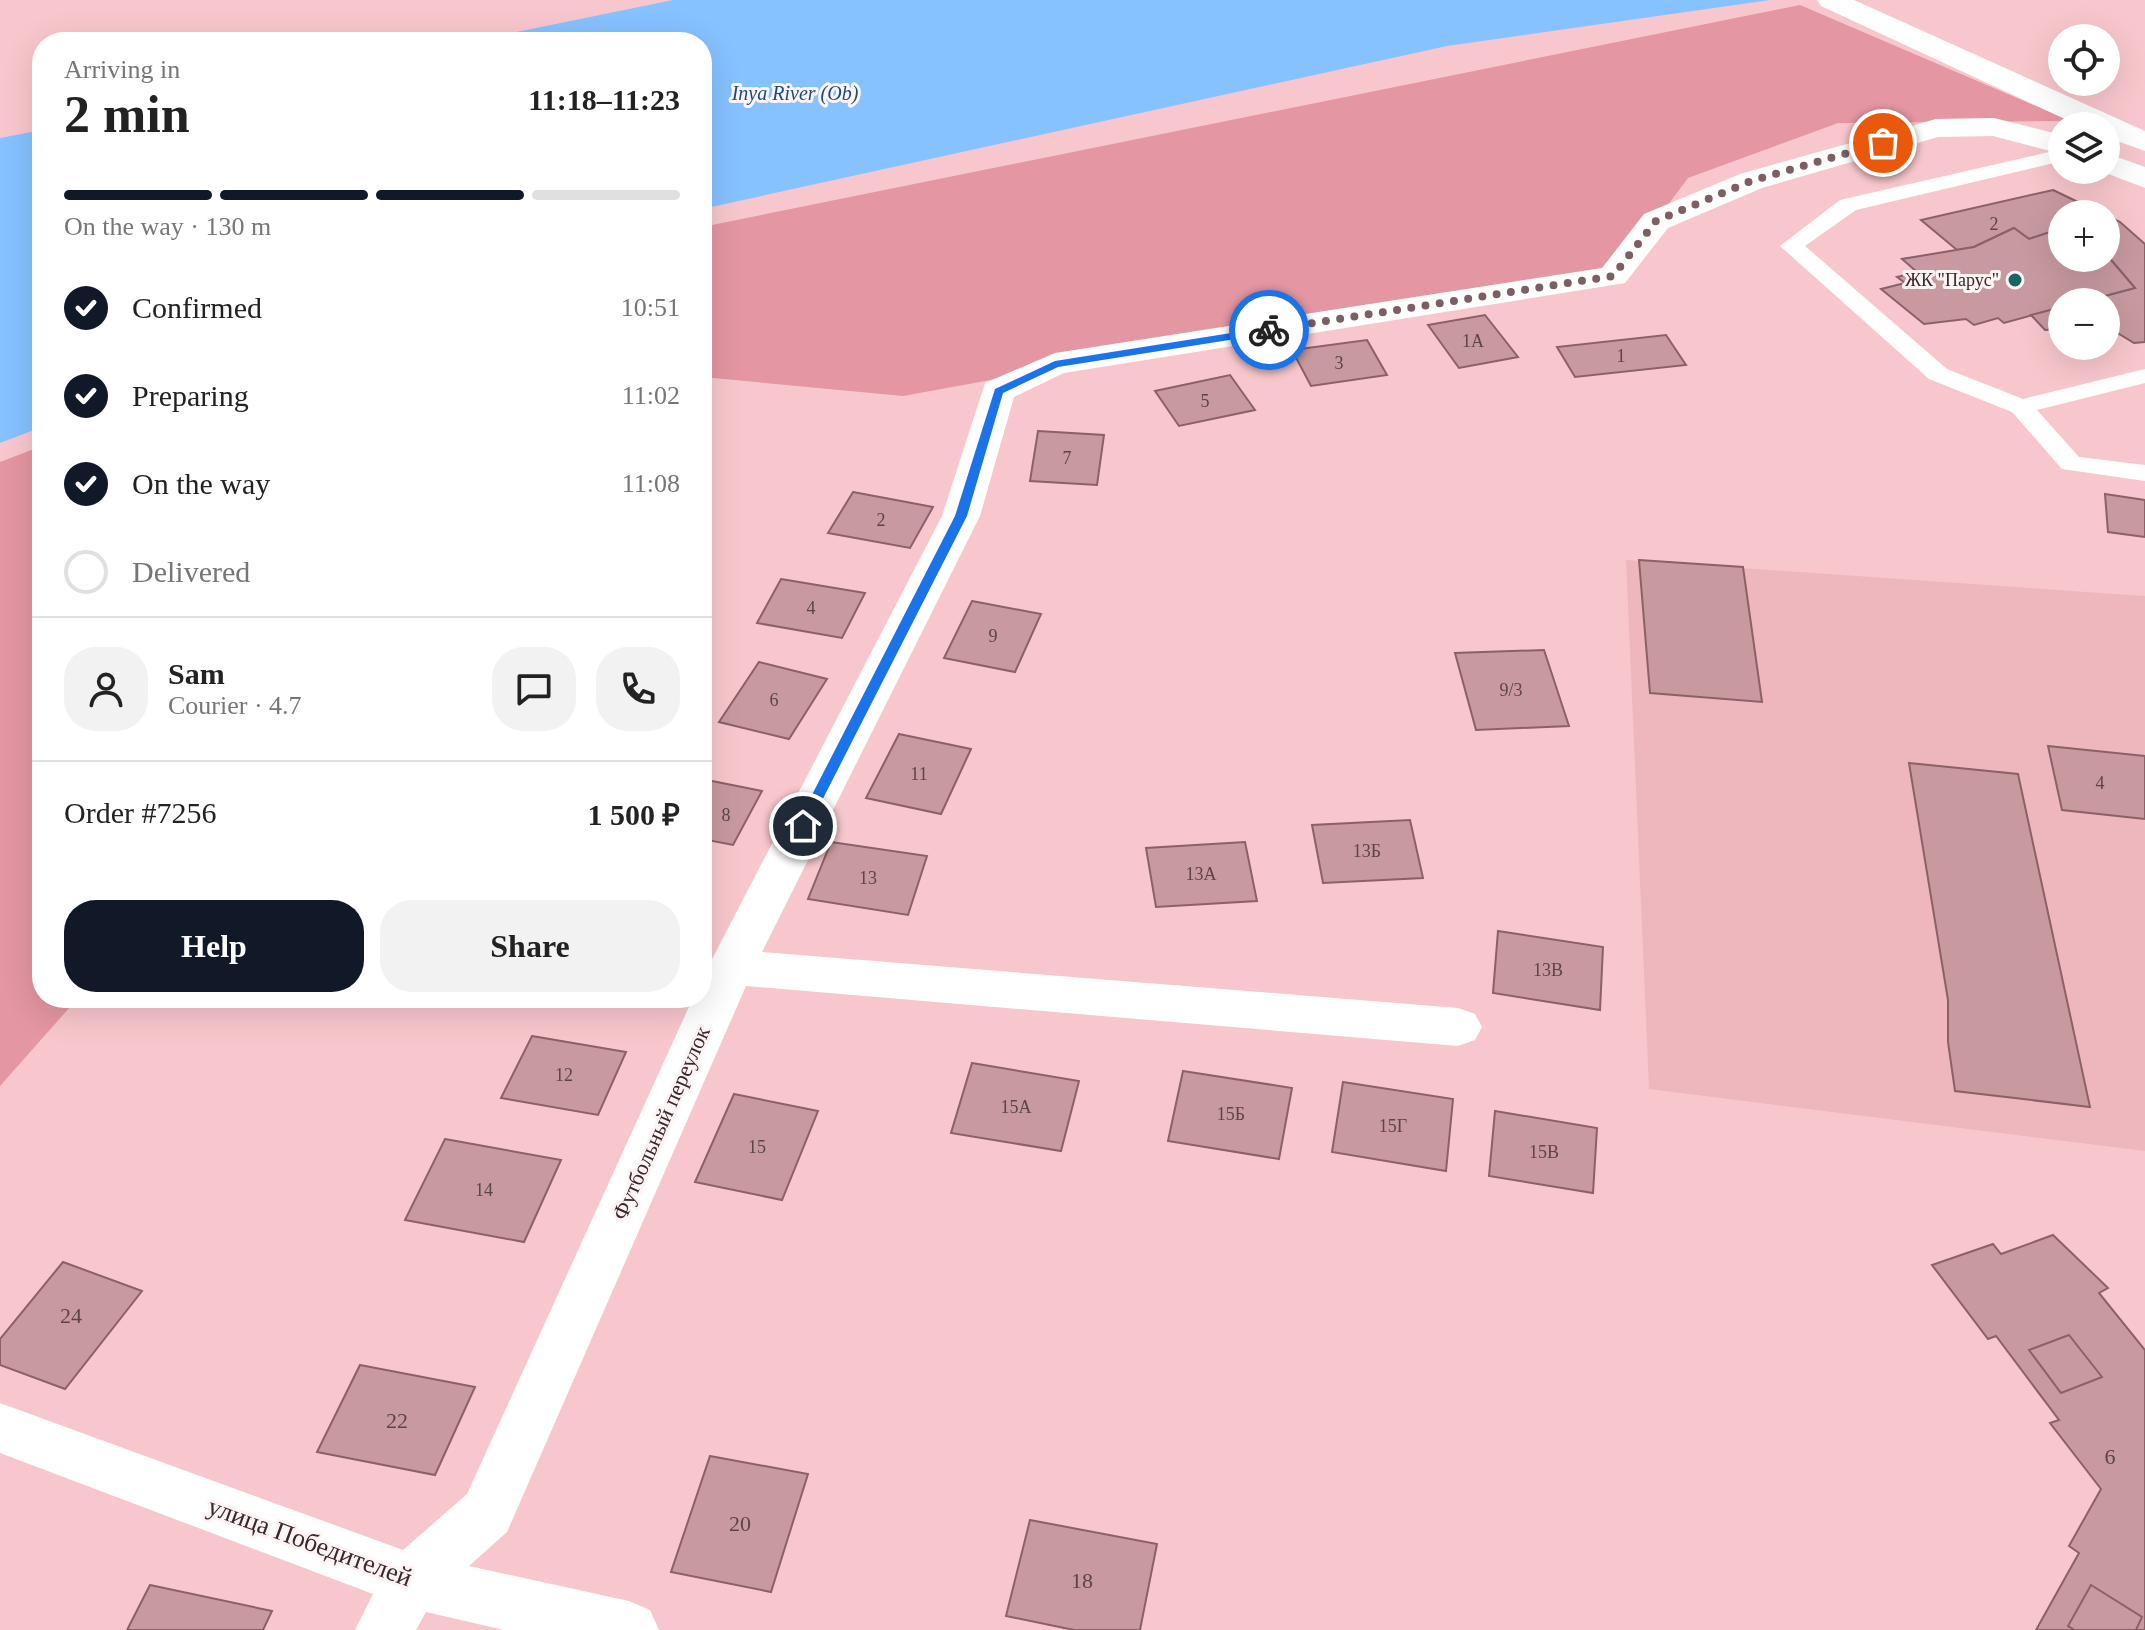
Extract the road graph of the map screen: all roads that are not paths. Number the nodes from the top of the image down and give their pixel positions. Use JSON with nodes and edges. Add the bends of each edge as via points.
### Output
{"nodes":[{"id":1,"x":1831,"y":0,"type":"edge"},
{"id":2,"x":2075,"y":112,"type":"edge"},
{"id":3,"x":2120,"y":132,"type":"edge"},
{"id":4,"x":2048,"y":141,"type":"edge"},
{"id":5,"x":2145,"y":142,"type":"edge"},
{"id":6,"x":2048,"y":158,"type":"edge"},
{"id":7,"x":2120,"y":168,"type":"edge"},
{"id":8,"x":2145,"y":178,"type":"edge"},
{"id":9,"x":2139,"y":385,"type":"edge"},
{"id":10,"x":2021,"y":407,"type":"junction"},
{"id":11,"x":2145,"y":473,"type":"edge"},
{"id":12,"x":731,"y":967,"type":"junction"},
{"id":13,"x":1458,"y":1027,"type":"dead end"},
{"id":14,"x":0,"y":1428,"type":"edge"},
{"id":15,"x":411,"y":1581,"type":"junction"},
{"id":16,"x":385,"y":1630,"type":"edge"},
{"id":17,"x":629,"y":1630,"type":"edge"}],
"edges":[{"from":1,"to":2,"type":"street"},
{"from":3,"to":5,"type":"street"},
{"from":4,"to":12,"type":"street","name":"Футбольный переулок","via":[[1994,127],[1936,128],[1751,181],[1656,221],[1613,276],[1055,364],[998,391],[961,516]]},
{"from":6,"to":10,"type":"lane","via":[[1848,205],[1791,246],[1938,374]]},
{"from":7,"to":8,"type":"street"},
{"from":9,"to":10,"type":"lane"},
{"from":10,"to":11,"type":"lane","via":[[2071,464]]},
{"from":12,"to":13,"type":"street"},
{"from":12,"to":15,"type":"street","name":"Футбольный переулок","via":[[487,1513]]},
{"from":14,"to":15,"type":"street","name":"улица Победителей"},
{"from":15,"to":16,"type":"street","name":"Футбольный переулок"},
{"from":15,"to":17,"type":"street","name":"улица Победителей"}]}
